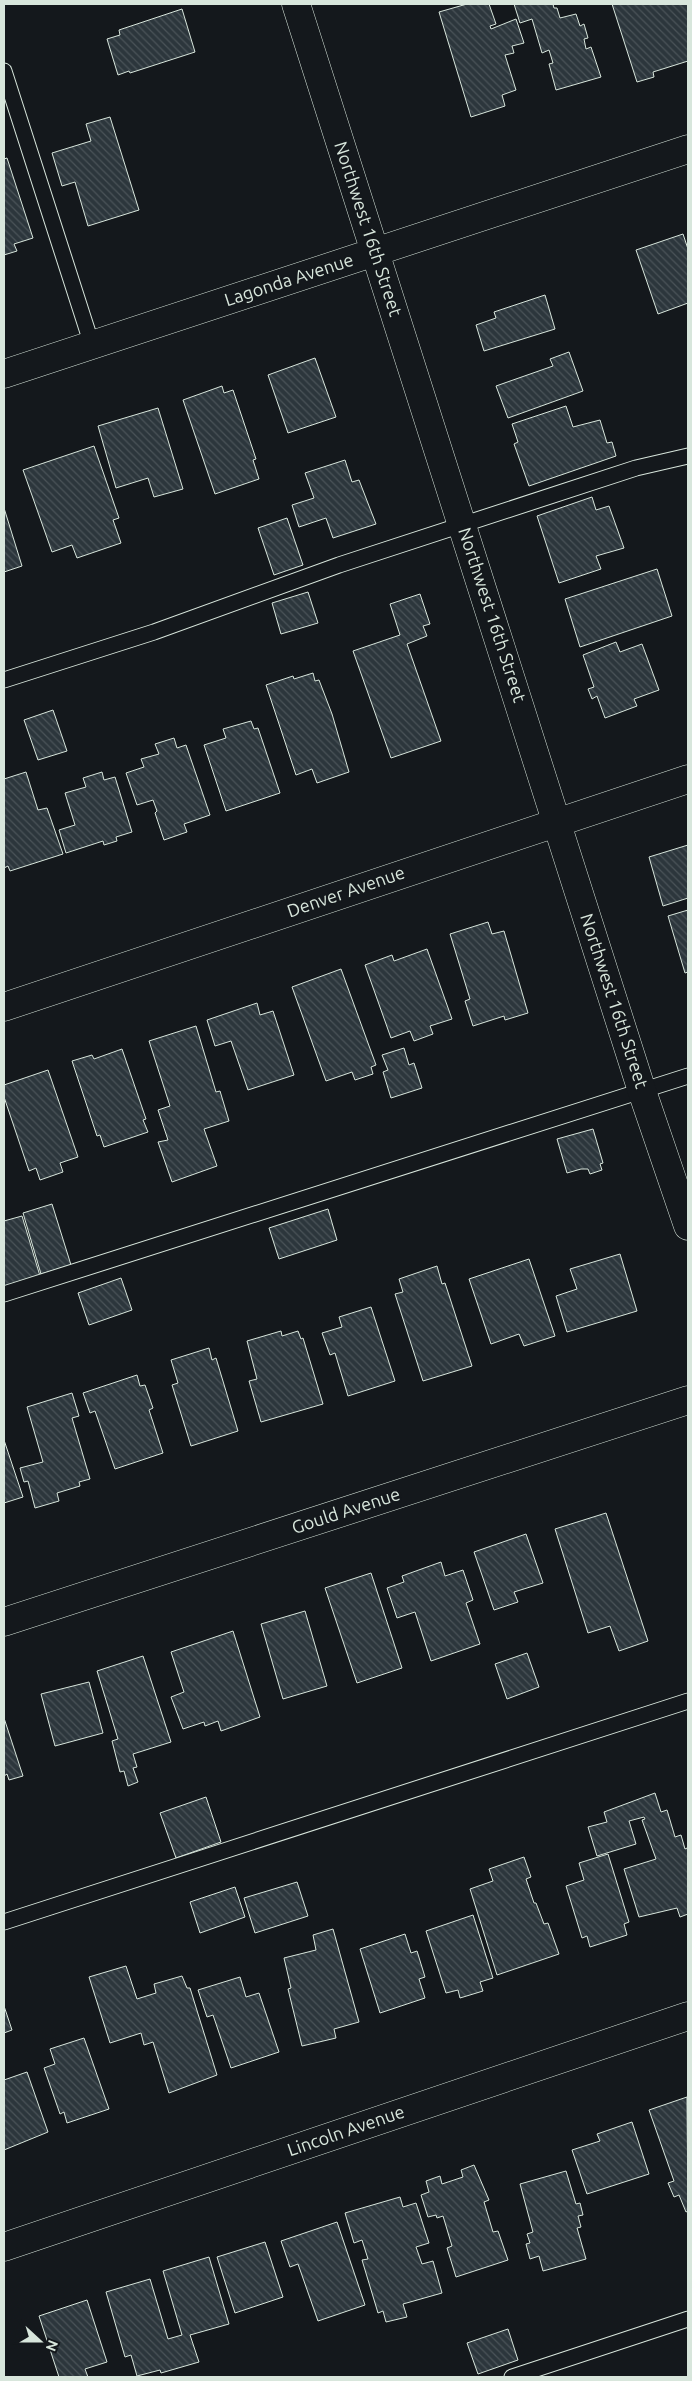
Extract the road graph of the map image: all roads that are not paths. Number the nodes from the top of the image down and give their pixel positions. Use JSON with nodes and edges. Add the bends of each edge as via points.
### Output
{"nodes":[{"id":1,"x":296,"y":4,"type":"edge"},
{"id":2,"x":4,"y":71,"type":"edge"},
{"id":3,"x":688,"y":149,"type":"edge"},
{"id":4,"x":376,"y":252,"type":"junction"},
{"id":5,"x":92,"y":345,"type":"junction"},
{"id":6,"x":4,"y":374,"type":"edge"},
{"id":7,"x":688,"y":456,"type":"edge"},
{"id":8,"x":463,"y":526,"type":"junction"},
{"id":9,"x":4,"y":680,"type":"edge"},
{"id":10,"x":688,"y":778,"type":"edge"},
{"id":11,"x":557,"y":821,"type":"junction"},
{"id":12,"x":4,"y":1007,"type":"edge"},
{"id":13,"x":688,"y":1076,"type":"edge"},
{"id":14,"x":642,"y":1091,"type":"junction"},
{"id":15,"x":688,"y":1226,"type":"edge"},
{"id":16,"x":4,"y":1294,"type":"edge"},
{"id":17,"x":688,"y":1400,"type":"edge"},
{"id":18,"x":4,"y":1622,"type":"edge"},
{"id":19,"x":688,"y":1701,"type":"edge"},
{"id":20,"x":4,"y":1922,"type":"edge"},
{"id":21,"x":688,"y":2016,"type":"edge"},
{"id":22,"x":4,"y":2247,"type":"edge"},
{"id":23,"x":688,"y":2319,"type":"edge"},
{"id":24,"x":512,"y":2377,"type":"edge"}],
"edges":[{"from":1,"to":4,"type":"street","name":"Northwest 16th Street"},
{"from":2,"to":5,"type":"lane"},
{"from":3,"to":4,"type":"street","name":"Lagonda Avenue"},
{"from":4,"to":5,"type":"street","name":"Lagonda Avenue"},
{"from":4,"to":8,"type":"street","name":"Northwest 16th Street"},
{"from":5,"to":6,"type":"street","name":"Lagonda Avenue"},
{"from":7,"to":8,"type":"lane","via":[[636,468]]},
{"from":8,"to":9,"type":"lane"},
{"from":8,"to":11,"type":"street","name":"Northwest 16th Street"},
{"from":10,"to":11,"type":"street","name":"Denver Avenue"},
{"from":11,"to":12,"type":"street","name":"Denver Avenue"},
{"from":11,"to":14,"type":"street","name":"Northwest 16th Street"},
{"from":13,"to":14,"type":"lane"},
{"from":14,"to":15,"type":"street","name":"Northwest 16th Street"},
{"from":14,"to":16,"type":"lane"},
{"from":17,"to":18,"type":"street","name":"Gould Avenue"},
{"from":19,"to":20,"type":"lane"},
{"from":21,"to":22,"type":"street","name":"Lincoln Avenue"},
{"from":23,"to":24,"type":"lane"}]}
